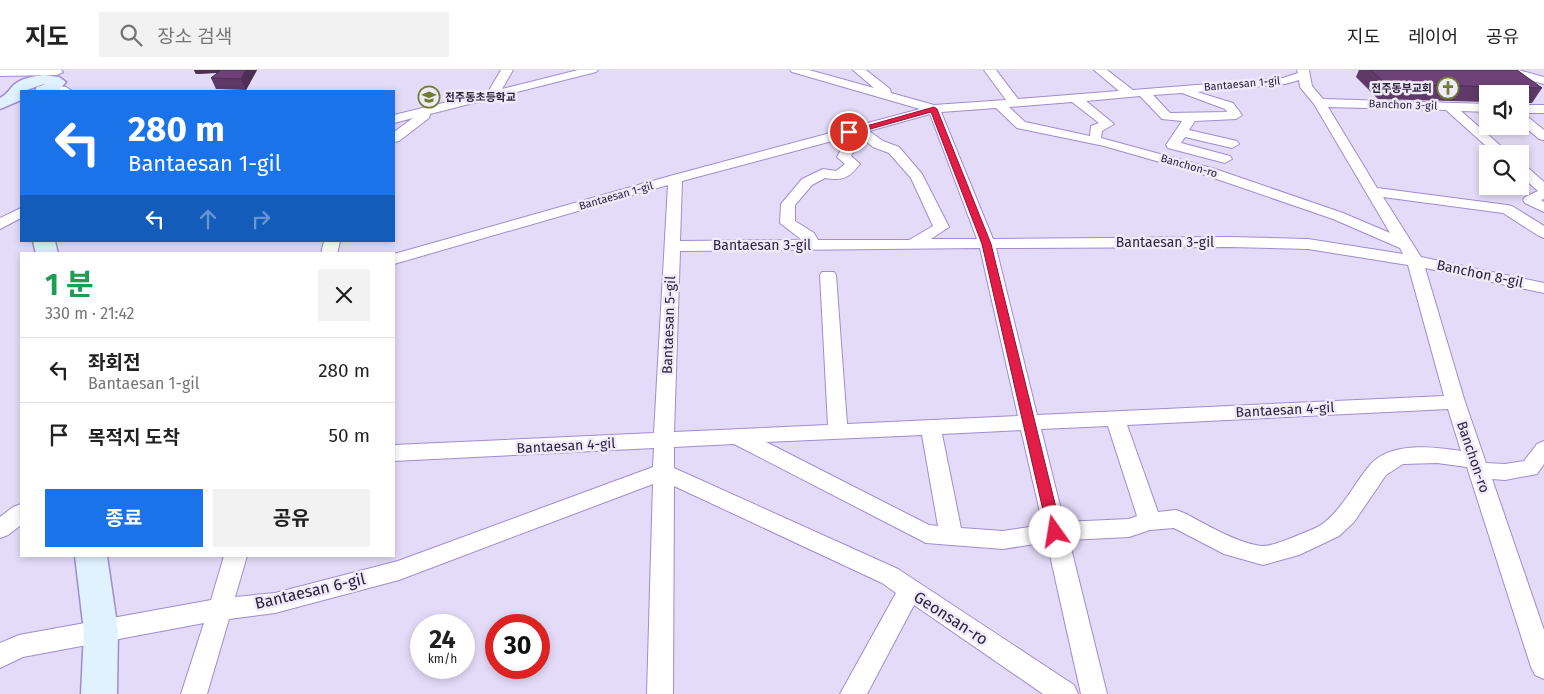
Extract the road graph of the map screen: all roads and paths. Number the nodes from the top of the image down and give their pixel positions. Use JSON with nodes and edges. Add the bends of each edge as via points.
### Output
{"nodes":[{"id":1,"x":507,"y":70,"type":"edge"},
{"id":2,"x":592,"y":70,"type":"edge"},
{"id":3,"x":859,"y":70,"type":"edge"},
{"id":4,"x":990,"y":70,"type":"edge"},
{"id":5,"x":1100,"y":70,"type":"edge"},
{"id":6,"x":1287,"y":70,"type":"edge"},
{"id":7,"x":1507,"y":71,"type":"edge"},
{"id":8,"x":811,"y":72,"type":"edge"},
{"id":9,"x":1303,"y":72,"type":"edge"},
{"id":10,"x":0,"y":73,"type":"edge"},
{"id":11,"x":1544,"y":73,"type":"edge"},
{"id":12,"x":51,"y":80,"type":"edge"},
{"id":13,"x":1544,"y":81,"type":"edge"},
{"id":14,"x":0,"y":88,"type":"edge"},
{"id":15,"x":24,"y":90,"type":"edge"},
{"id":16,"x":65,"y":90,"type":"edge"},
{"id":17,"x":1181,"y":90,"type":"junction"},
{"id":18,"x":20,"y":91,"type":"edge"},
{"id":19,"x":20,"y":92,"type":"edge"},
{"id":20,"x":1136,"y":93,"type":"junction"},
{"id":21,"x":492,"y":95,"type":"junction"},
{"id":22,"x":892,"y":98,"type":"junction"},
{"id":23,"x":1076,"y":98,"type":"junction"},
{"id":24,"x":1015,"y":103,"type":"junction"},
{"id":25,"x":1319,"y":103,"type":"junction"},
{"id":26,"x":0,"y":104,"type":"edge"},
{"id":27,"x":1000,"y":104,"type":"junction"},
{"id":28,"x":1449,"y":107,"type":"junction"},
{"id":29,"x":1479,"y":108,"type":"edge"},
{"id":30,"x":934,"y":109,"type":"junction"},
{"id":31,"x":1529,"y":109,"type":"edge"},
{"id":32,"x":1544,"y":109,"type":"edge"},
{"id":33,"x":433,"y":110,"type":"junction"},
{"id":34,"x":1190,"y":118,"type":"junction"},
{"id":35,"x":395,"y":119,"type":"edge"},
{"id":36,"x":1529,"y":124,"type":"edge"},
{"id":37,"x":860,"y":130,"type":"junction"},
{"id":38,"x":1182,"y":132,"type":"junction"},
{"id":39,"x":838,"y":135,"type":"junction"},
{"id":40,"x":1544,"y":136,"type":"edge"},
{"id":41,"x":395,"y":137,"type":"edge"},
{"id":42,"x":1101,"y":140,"type":"junction"},
{"id":43,"x":1232,"y":144,"type":"dead end"},
{"id":44,"x":1493,"y":145,"type":"edge"},
{"id":45,"x":1225,"y":159,"type":"dead end"},
{"id":46,"x":1529,"y":176,"type":"edge"},
{"id":47,"x":917,"y":177,"type":"joint"},
{"id":48,"x":675,"y":179,"type":"junction"},
{"id":49,"x":1544,"y":189,"type":"edge"},
{"id":50,"x":1371,"y":190,"type":"junction"},
{"id":51,"x":1544,"y":194,"type":"edge"},
{"id":52,"x":1544,"y":208,"type":"edge"},
{"id":53,"x":20,"y":213,"type":"edge"},
{"id":54,"x":0,"y":224,"type":"edge"},
{"id":55,"x":1544,"y":233,"type":"edge"},
{"id":56,"x":913,"y":244,"type":"junction"},
{"id":57,"x":987,"y":244,"type":"junction"},
{"id":58,"x":811,"y":245,"type":"junction"},
{"id":59,"x":672,"y":246,"type":"junction"},
{"id":60,"x":1411,"y":253,"type":"junction"},
{"id":61,"x":395,"y":259,"type":"edge"},
{"id":62,"x":828,"y":276,"type":"dead end"},
{"id":63,"x":1544,"y":288,"type":"edge"},
{"id":64,"x":1454,"y":402,"type":"junction"},
{"id":65,"x":1115,"y":418,"type":"junction"},
{"id":66,"x":1029,"y":422,"type":"junction"},
{"id":67,"x":931,"y":428,"type":"junction"},
{"id":68,"x":838,"y":432,"type":"junction"},
{"id":69,"x":738,"y":437,"type":"junction"},
{"id":70,"x":664,"y":441,"type":"junction"},
{"id":71,"x":1544,"y":449,"type":"edge"},
{"id":72,"x":395,"y":453,"type":"edge"},
{"id":73,"x":1476,"y":466,"type":"junction"},
{"id":74,"x":663,"y":472,"type":"junction"},
{"id":75,"x":20,"y":514,"type":"edge"},
{"id":76,"x":1150,"y":521,"type":"junction"},
{"id":77,"x":0,"y":530,"type":"edge"},
{"id":78,"x":1055,"y":532,"type":"junction"},
{"id":79,"x":951,"y":535,"type":"junction"},
{"id":80,"x":91,"y":557,"type":"edge"},
{"id":81,"x":236,"y":557,"type":"edge"},
{"id":82,"x":912,"y":589,"type":"junction"},
{"id":83,"x":220,"y":609,"type":"junction"},
{"id":84,"x":101,"y":631,"type":"junction"},
{"id":85,"x":0,"y":656,"type":"edge"},
{"id":86,"x":1544,"y":667,"type":"edge"},
{"id":87,"x":98,"y":694,"type":"edge"},
{"id":88,"x":194,"y":694,"type":"edge"},
{"id":89,"x":660,"y":694,"type":"edge"},
{"id":90,"x":853,"y":694,"type":"edge"},
{"id":91,"x":1065,"y":694,"type":"edge"},
{"id":92,"x":1094,"y":694,"type":"edge"}],
"edges":[{"from":1,"to":21,"type":"street"},
{"from":2,"to":21,"type":"street"},
{"from":3,"to":22,"type":"street"},
{"from":4,"to":24,"type":"street"},
{"from":5,"to":20,"type":"street","name":"Bantaesan 1-gil"},
{"from":6,"to":9,"type":"street"},
{"from":7,"to":11,"type":"street"},
{"from":7,"to":13,"type":"street"},
{"from":8,"to":22,"type":"street"},
{"from":9,"to":17,"type":"street","name":"Bantaesan 1-gil","via":[[1285,81]]},
{"from":9,"to":25,"type":"street","name":"Banchon-ro","via":[[1306,87]]},
{"from":10,"to":12,"type":"street"},
{"from":12,"to":15,"type":"street"},
{"from":12,"to":16,"type":"street"},
{"from":14,"to":18,"type":"street"},
{"from":17,"to":20,"type":"street","name":"Bantaesan 1-gil"},
{"from":17,"to":34,"type":"street","name":"Bantaesan 1-gil","via":[[1229,106],[1236,115]]},
{"from":19,"to":26,"type":"street"},
{"from":20,"to":23,"type":"street","name":"Bantaesan 1-gil"},
{"from":20,"to":34,"type":"street","name":"Bantaesan 1-gil","via":[[1166,116]]},
{"from":21,"to":33,"type":"street"},
{"from":22,"to":30,"type":"street"},
{"from":23,"to":24,"type":"street","name":"Bantaesan 1-gil"},
{"from":23,"to":42,"type":"street","via":[[1108,124],[1096,129]]},
{"from":24,"to":27,"type":"street","name":"Bantaesan 1-gil"},
{"from":25,"to":28,"type":"street","name":"Banchon 3-gil"},
{"from":25,"to":50,"type":"street","name":"Banchon-ro"},
{"from":27,"to":30,"type":"street","name":"Bantaesan 1-gil"},
{"from":27,"to":42,"type":"street","via":[[1021,125]]},
{"from":28,"to":29,"type":"street","name":"Banchon 3-gil"},
{"from":28,"to":44,"type":"street"},
{"from":30,"to":37,"type":"street","name":"Bantaesan 1-gil"},
{"from":30,"to":57,"type":"street"},
{"from":31,"to":32,"type":"street"},
{"from":33,"to":35,"type":"street"},
{"from":33,"to":41,"type":"street"},
{"from":34,"to":38,"type":"street"},
{"from":36,"to":40,"type":"street"},
{"from":37,"to":39,"type":"street","name":"Bantaesan 1-gil"},
{"from":37,"to":47,"type":"street","via":[[878,144],[894,150]]},
{"from":38,"to":43,"type":"street"},
{"from":38,"to":45,"type":"street","via":[[1173,145]]},
{"from":39,"to":48,"type":"street","name":"Bantaesan 1-gil"},
{"from":39,"to":58,"type":"street","via":[[850,144],[844,157],[853,164],[839,176],[823,174],[807,182],[788,204],[788,224],[809,236]]},
{"from":42,"to":60,"type":"street","name":"Banchon-ro","via":[[1210,172],[1338,216]]},
{"from":46,"to":49,"type":"street"},
{"from":47,"to":56,"type":"street","via":[[941,226]]},
{"from":48,"to":59,"type":"street","name":"Bantaesan 5-gil"},
{"from":48,"to":61,"type":"street","name":"Bantaesan 1-gil"},
{"from":50,"to":55,"type":"street","via":[[1507,209]]},
{"from":50,"to":60,"type":"street","name":"Banchon-ro"},
{"from":51,"to":52,"type":"street","via":[[1530,200]]},
{"from":53,"to":54,"type":"street"},
{"from":56,"to":57,"type":"street","name":"Bantaesan 3-gil"},
{"from":56,"to":58,"type":"street","name":"Bantaesan 3-gil"},
{"from":57,"to":60,"type":"street","name":"Bantaesan 3-gil","via":[[1229,242],[1308,244]]},
{"from":57,"to":66,"type":"street"},
{"from":58,"to":59,"type":"street","name":"Bantaesan 3-gil"},
{"from":59,"to":70,"type":"street","name":"Bantaesan 5-gil"},
{"from":60,"to":63,"type":"street","name":"Banchon 8-gil"},
{"from":60,"to":64,"type":"street","name":"Banchon-ro"},
{"from":62,"to":68,"type":"street"},
{"from":64,"to":65,"type":"street","name":"Bantaesan 4-gil"},
{"from":64,"to":73,"type":"street","name":"Banchon-ro"},
{"from":65,"to":66,"type":"street","name":"Bantaesan 4-gil"},
{"from":65,"to":76,"type":"street"},
{"from":66,"to":67,"type":"street","name":"Bantaesan 4-gil"},
{"from":66,"to":78,"type":"street"},
{"from":67,"to":68,"type":"street","name":"Bantaesan 4-gil"},
{"from":67,"to":79,"type":"street"},
{"from":68,"to":69,"type":"street","name":"Bantaesan 4-gil"},
{"from":69,"to":70,"type":"street","name":"Bantaesan 4-gil"},
{"from":69,"to":79,"type":"street","via":[[926,534]]},
{"from":70,"to":72,"type":"street","name":"Bantaesan 4-gil"},
{"from":70,"to":74,"type":"street","name":"Bantaesan 5-gil"},
{"from":71,"to":73,"type":"street","via":[[1530,468],[1505,472]]},
{"from":73,"to":76,"type":"street","via":[[1437,455],[1399,457],[1380,469],[1346,516],[1331,530],[1291,548],[1263,556],[1232,548],[1176,519]]},
{"from":73,"to":86,"type":"street","name":"Banchon-ro"},
{"from":74,"to":82,"type":"street"},
{"from":74,"to":83,"type":"street","name":"Bantaesan 6-gil","via":[[399,570],[275,603]]},
{"from":74,"to":89,"type":"street","name":"Bantaesan 5-gil"},
{"from":75,"to":77,"type":"street"},
{"from":76,"to":78,"type":"street","via":[[1129,528]]},
{"from":78,"to":79,"type":"street","via":[[1003,540]]},
{"from":78,"to":92,"type":"street"},
{"from":80,"to":84,"type":"street"},
{"from":81,"to":83,"type":"street"},
{"from":82,"to":90,"type":"street","name":"Geonsan-ro"},
{"from":82,"to":91,"type":"street","name":"Geonsan-ro"},
{"from":83,"to":84,"type":"street","name":"Bantaesan 6-gil"},
{"from":83,"to":88,"type":"street"},
{"from":84,"to":85,"type":"street","name":"Bantaesan 6-gil","via":[[19,646]]},
{"from":84,"to":87,"type":"street"}]}
